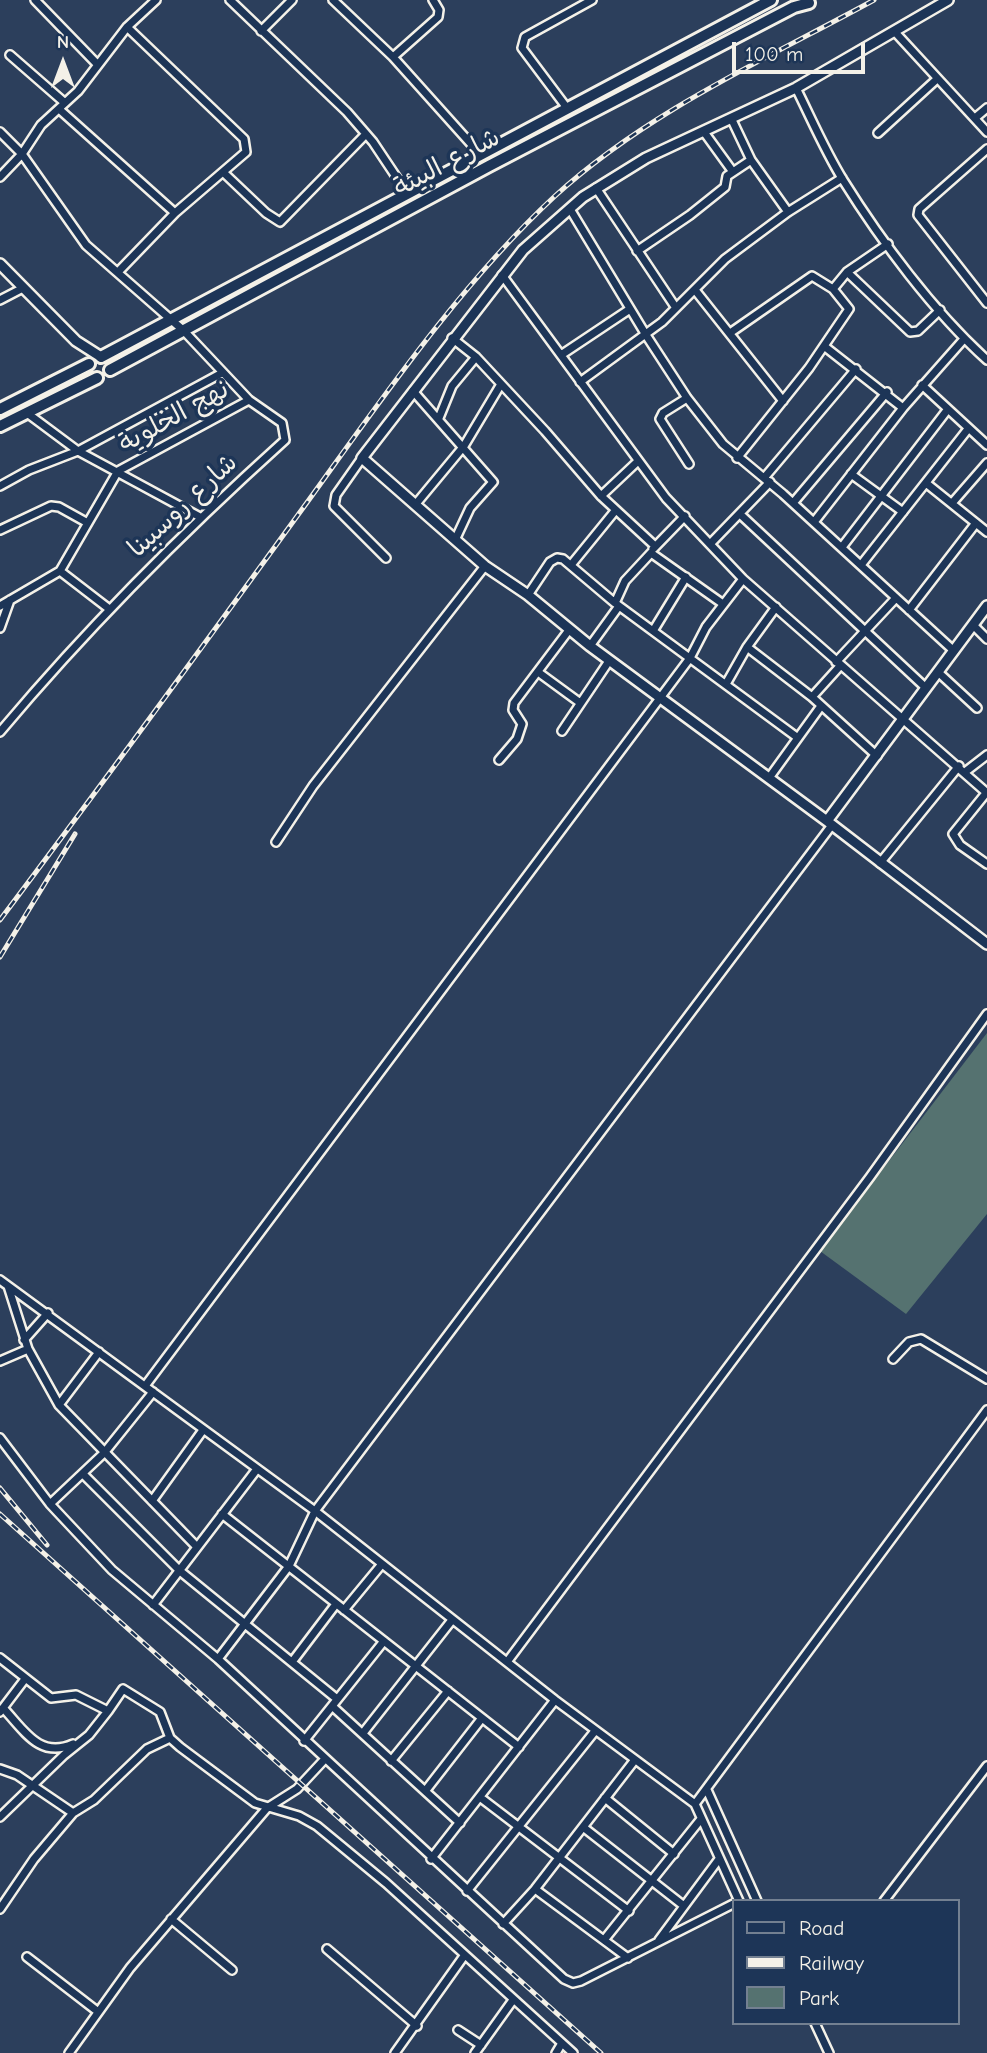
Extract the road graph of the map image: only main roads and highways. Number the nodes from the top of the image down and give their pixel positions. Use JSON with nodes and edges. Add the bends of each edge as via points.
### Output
{"nodes":[{"id":1,"x":771,"y":0,"type":"edge"},
{"id":2,"x":807,"y":1,"type":"edge"},
{"id":3,"x":757,"y":3,"type":"edge"},
{"id":4,"x":101,"y":357,"type":"junction"},
{"id":5,"x":89,"y":363,"type":"junction"},
{"id":6,"x":110,"y":370,"type":"junction"},
{"id":7,"x":96,"y":378,"type":"junction"},
{"id":8,"x":0,"y":409,"type":"edge"},
{"id":9,"x":0,"y":426,"type":"edge"}],
"edges":[{"from":1,"to":3,"type":"main road","name":"شارع البيئة"},
{"from":2,"to":6,"type":"main road","name":"شارع البيئة"},
{"from":3,"to":4,"type":"main road","name":"شارع البيئة"},
{"from":4,"to":5,"type":"main road","name":"شارع البيئة"},
{"from":4,"to":6,"type":"main road"},
{"from":5,"to":7,"type":"main road","via":[[90,374]]},
{"from":5,"to":8,"type":"main road","name":"شارع البيئة"},
{"from":6,"to":7,"type":"main road","name":"شارع البيئة"},
{"from":7,"to":9,"type":"main road","name":"شارع البيئة"}]}
